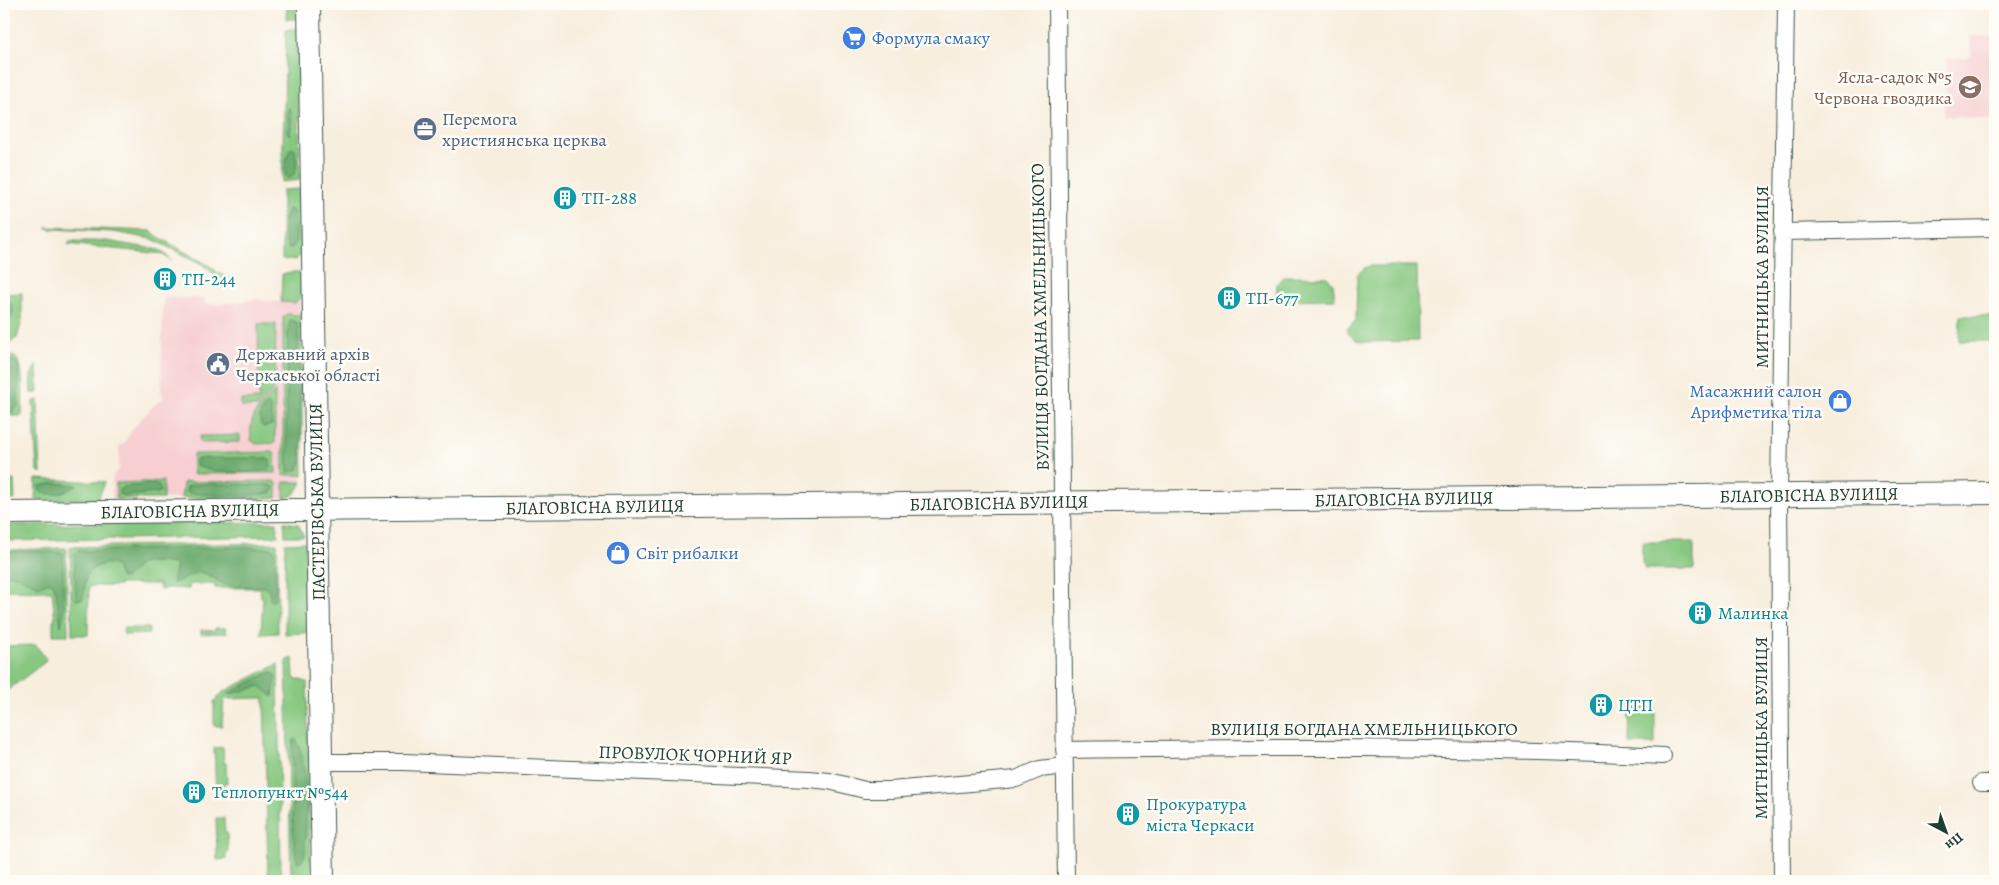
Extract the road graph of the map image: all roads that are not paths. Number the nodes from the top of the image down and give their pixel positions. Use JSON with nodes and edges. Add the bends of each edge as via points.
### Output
{"nodes":[{"id":1,"x":309,"y":4,"type":"edge"},
{"id":2,"x":1057,"y":4,"type":"edge"},
{"id":3,"x":1786,"y":4,"type":"edge"},
{"id":4,"x":1995,"y":228,"type":"edge"},
{"id":5,"x":1782,"y":232,"type":"junction"},
{"id":6,"x":1995,"y":493,"type":"edge"},
{"id":7,"x":1779,"y":495,"type":"junction"},
{"id":8,"x":1063,"y":503,"type":"junction"},
{"id":9,"x":317,"y":510,"type":"junction"},
{"id":10,"x":4,"y":513,"type":"edge"},
{"id":11,"x":1064,"y":750,"type":"junction"},
{"id":12,"x":1663,"y":756,"type":"dead end"},
{"id":13,"x":321,"y":762,"type":"junction"},
{"id":14,"x":1065,"y":766,"type":"junction"},
{"id":15,"x":322,"y":881,"type":"edge"},
{"id":16,"x":1066,"y":881,"type":"edge"},
{"id":17,"x":1782,"y":881,"type":"edge"}],
"edges":[{"from":1,"to":9,"type":"main road","name":"ПАСТЕРІВСЬКА ВУЛИЦЯ"},
{"from":2,"to":8,"type":"street","name":"ВУЛИЦЯ БОГДАНА ХМЕЛЬНИЦЬКОГО"},
{"from":3,"to":5,"type":"street","name":"МИТНИЦЬКА ВУЛИЦЯ"},
{"from":4,"to":5,"type":"street"},
{"from":5,"to":7,"type":"street","name":"МИТНИЦЬКА ВУЛИЦЯ"},
{"from":6,"to":7,"type":"main road","name":"БЛАГОВІСНА ВУЛИЦЯ"},
{"from":7,"to":8,"type":"main road","name":"БЛАГОВІСНА ВУЛИЦЯ"},
{"from":7,"to":17,"type":"street","name":"МИТНИЦЬКА ВУЛИЦЯ"},
{"from":8,"to":9,"type":"main road","name":"БЛАГОВІСНА ВУЛИЦЯ"},
{"from":8,"to":11,"type":"street","name":"ВУЛИЦЯ БОГДАНА ХМЕЛЬНИЦЬКОГО"},
{"from":9,"to":10,"type":"main road","name":"БЛАГОВІСНА ВУЛИЦЯ"},
{"from":9,"to":13,"type":"main road","name":"ПАСТЕРІВСЬКА ВУЛИЦЯ"},
{"from":11,"to":12,"type":"street","name":"ВУЛИЦЯ БОГДАНА ХМЕЛЬНИЦЬКОГО","via":[[1377,747]]},
{"from":11,"to":14,"type":"street","name":"ВУЛИЦЯ БОГДАНА ХМЕЛЬНИЦЬКОГО"},
{"from":13,"to":14,"type":"street","name":"ПРОВУЛОК ЧОРНИЙ ЯР","via":[[404,762],[800,779],[829,781],[876,791],[1016,779],[1040,769]]},
{"from":13,"to":15,"type":"main road","name":"ПАСТЕРІВСЬКА ВУЛИЦЯ"},
{"from":14,"to":16,"type":"street","name":"ВУЛИЦЯ БОГДАНА ХМЕЛЬНИЦЬКОГО"}]}
